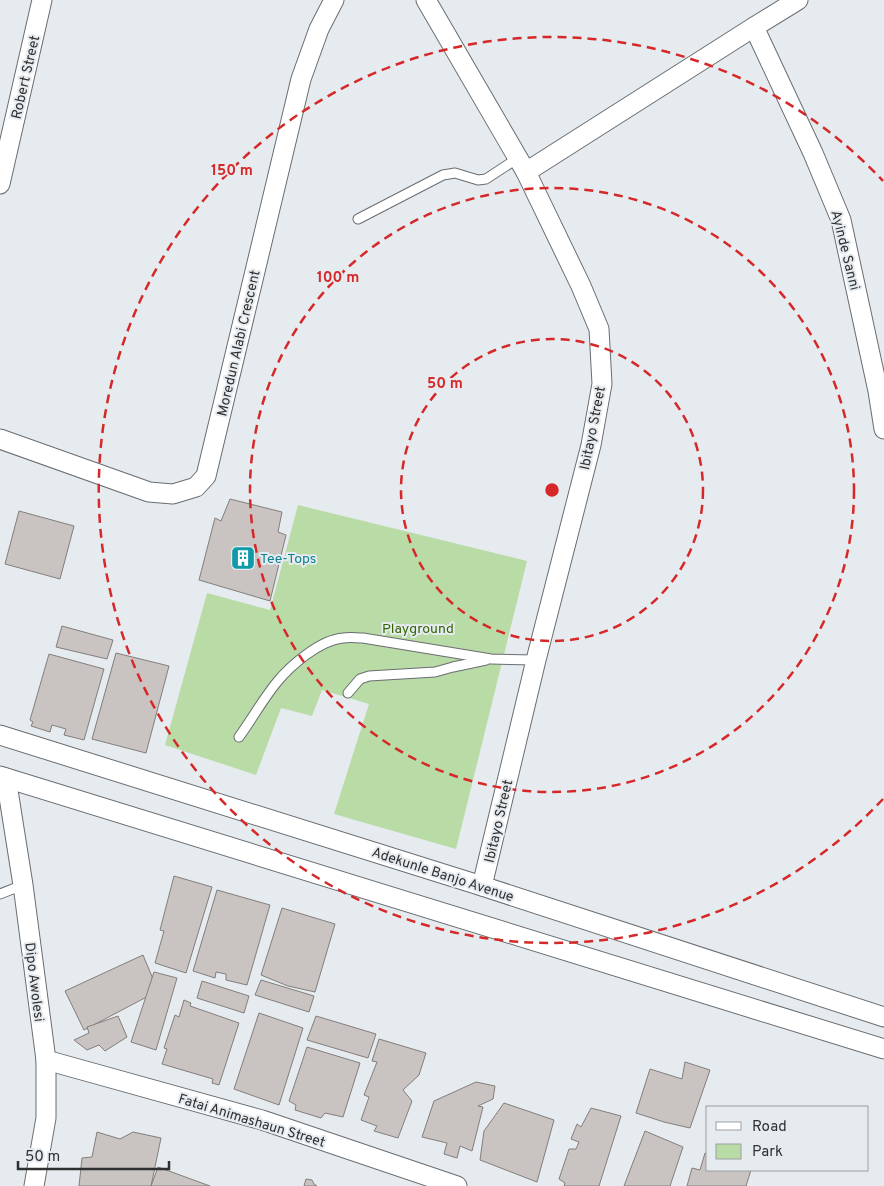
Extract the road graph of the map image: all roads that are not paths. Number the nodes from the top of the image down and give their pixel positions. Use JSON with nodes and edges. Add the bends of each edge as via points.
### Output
{"nodes":[{"id":1,"x":42,"y":0,"type":"edge"},
{"id":2,"x":334,"y":0,"type":"edge"},
{"id":3,"x":426,"y":0,"type":"edge"},
{"id":4,"x":798,"y":0,"type":"edge"},
{"id":5,"x":754,"y":27,"type":"junction"},
{"id":6,"x":522,"y":165,"type":"junction"},
{"id":7,"x":0,"y":184,"type":"edge"},
{"id":8,"x":358,"y":219,"type":"dead end"},
{"id":9,"x":884,"y":429,"type":"edge"},
{"id":10,"x":0,"y":440,"type":"edge"},
{"id":11,"x":491,"y":659,"type":"junction"},
{"id":12,"x":536,"y":660,"type":"junction"},
{"id":13,"x":348,"y":692,"type":"dead end"},
{"id":14,"x":0,"y":735,"type":"edge"},
{"id":15,"x":240,"y":737,"type":"dead end"},
{"id":16,"x":3,"y":777,"type":"edge"},
{"id":17,"x":23,"y":885,"type":"junction"},
{"id":18,"x":482,"y":886,"type":"junction"},
{"id":19,"x":0,"y":894,"type":"edge"},
{"id":20,"x":884,"y":1017,"type":"edge"},
{"id":21,"x":884,"y":1049,"type":"edge"},
{"id":22,"x":46,"y":1060,"type":"junction"},
{"id":23,"x":34,"y":1186,"type":"edge"},
{"id":24,"x":456,"y":1186,"type":"edge"}],
"edges":[{"from":1,"to":7,"type":"street","name":"Robert Street"},
{"from":2,"to":10,"type":"street","name":"Moredun Alabi Crescent","via":[[319,29],[301,79],[206,476],[196,487],[188,490],[173,494],[149,492]]},
{"from":3,"to":6,"type":"street","name":"Ibitayo Street"},
{"from":4,"to":5,"type":"street"},
{"from":5,"to":6,"type":"street"},
{"from":5,"to":9,"type":"street","name":"Ayinde Sanni","via":[[841,220]]},
{"from":6,"to":8,"type":"lane","via":[[486,179],[478,180],[455,173],[443,175]]},
{"from":6,"to":12,"type":"street","name":"Ibitayo Street","via":[[599,329],[602,384],[591,445]]},
{"from":11,"to":12,"type":"lane"},
{"from":11,"to":13,"type":"lane","via":[[435,672],[369,676],[360,679]]},
{"from":11,"to":15,"type":"lane","via":[[363,638],[327,642],[287,671]]},
{"from":12,"to":18,"type":"street","name":"Ibitayo Street"},
{"from":14,"to":18,"type":"street","name":"Adekunle Banjo Avenue"},
{"from":16,"to":17,"type":"street","name":"Dipo Awolesi"},
{"from":16,"to":21,"type":"street"},
{"from":17,"to":19,"type":"lane"},
{"from":17,"to":22,"type":"street","name":"Dipo Awolesi"},
{"from":18,"to":20,"type":"street","name":"Adekunle Banjo Avenue"},
{"from":22,"to":23,"type":"street","name":"Dipo Awolesi","via":[[46,1118]]},
{"from":22,"to":24,"type":"street","name":"Fatai Animashaun Street","via":[[262,1120]]}]}
